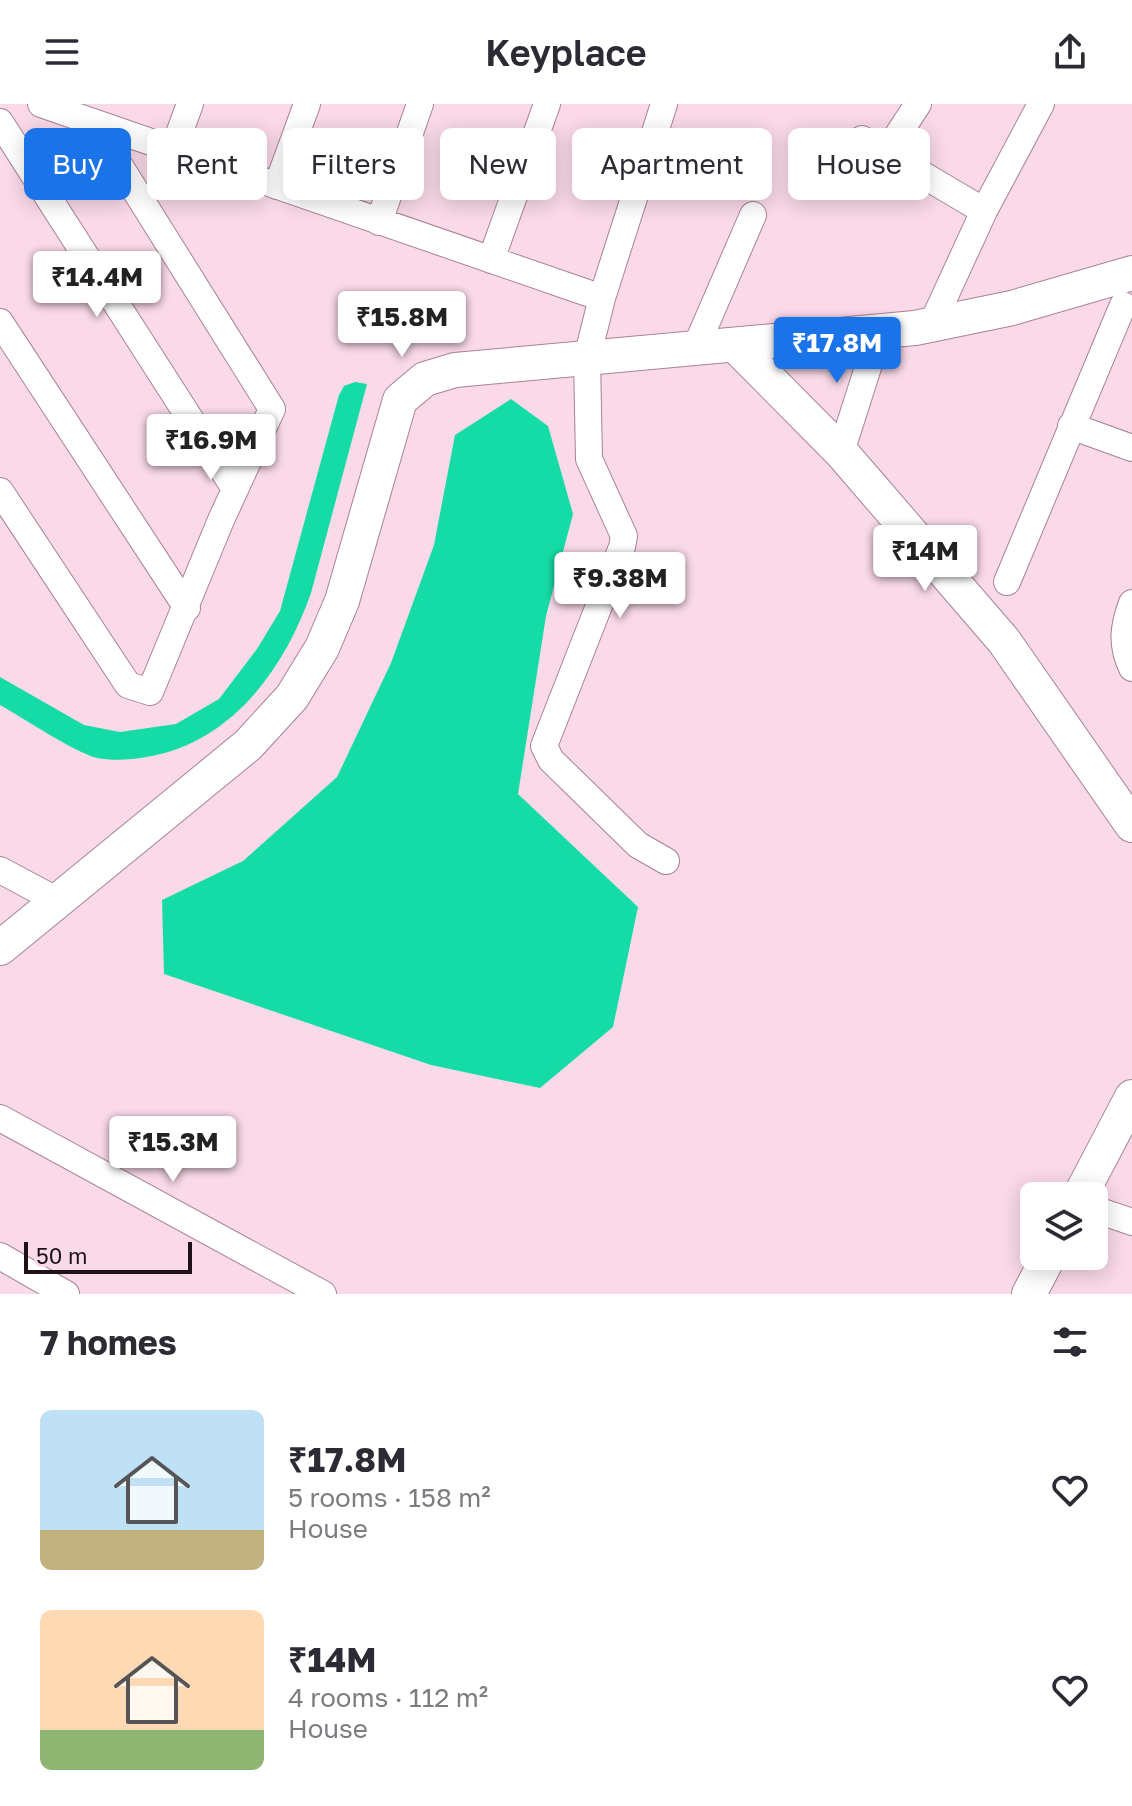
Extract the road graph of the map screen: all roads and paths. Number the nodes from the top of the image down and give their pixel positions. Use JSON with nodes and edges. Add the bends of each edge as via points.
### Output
{"nodes":[{"id":1,"x":41,"y":104,"type":"edge"},
{"id":2,"x":190,"y":104,"type":"edge"},
{"id":3,"x":307,"y":104,"type":"edge"},
{"id":4,"x":420,"y":104,"type":"edge"},
{"id":5,"x":547,"y":104,"type":"edge"},
{"id":6,"x":664,"y":104,"type":"edge"},
{"id":7,"x":918,"y":104,"type":"edge"},
{"id":8,"x":1041,"y":104,"type":"edge"},
{"id":9,"x":69,"y":109,"type":"edge"},
{"id":10,"x":0,"y":122,"type":"edge"},
{"id":11,"x":93,"y":123,"type":"junction"},
{"id":12,"x":181,"y":128,"type":"edge"},
{"id":13,"x":902,"y":128,"type":"edge"},
{"id":14,"x":147,"y":141,"type":"edge"},
{"id":15,"x":930,"y":179,"type":"edge"},
{"id":16,"x":267,"y":183,"type":"edge"},
{"id":17,"x":277,"y":186,"type":"junction"},
{"id":18,"x":984,"y":211,"type":"junction"},
{"id":19,"x":753,"y":215,"type":"dead end"},
{"id":20,"x":379,"y":222,"type":"junction"},
{"id":21,"x":491,"y":260,"type":"junction"},
{"id":22,"x":1128,"y":289,"type":"edge"},
{"id":23,"x":602,"y":298,"type":"junction"},
{"id":24,"x":0,"y":322,"type":"edge"},
{"id":25,"x":932,"y":324,"type":"junction"},
{"id":26,"x":879,"y":333,"type":"junction"},
{"id":27,"x":736,"y":346,"type":"junction"},
{"id":28,"x":695,"y":349,"type":"junction"},
{"id":29,"x":587,"y":358,"type":"junction"},
{"id":30,"x":1071,"y":426,"type":"junction"},
{"id":31,"x":1132,"y":448,"type":"edge"},
{"id":32,"x":841,"y":452,"type":"junction"},
{"id":33,"x":235,"y":489,"type":"junction"},
{"id":34,"x":0,"y":491,"type":"edge"},
{"id":35,"x":1007,"y":582,"type":"dead end"},
{"id":36,"x":1132,"y":603,"type":"edge"},
{"id":37,"x":187,"y":608,"type":"junction"},
{"id":38,"x":1132,"y":668,"type":"edge"},
{"id":39,"x":1132,"y":825,"type":"edge"},
{"id":40,"x":666,"y":861,"type":"dead end"},
{"id":41,"x":0,"y":870,"type":"edge"},
{"id":42,"x":58,"y":901,"type":"junction"},
{"id":43,"x":0,"y":948,"type":"edge"},
{"id":44,"x":1131,"y":1100,"type":"edge"},
{"id":45,"x":0,"y":1118,"type":"edge"},
{"id":46,"x":1087,"y":1182,"type":"edge"},
{"id":47,"x":1108,"y":1214,"type":"edge"},
{"id":48,"x":1132,"y":1222,"type":"edge"},
{"id":49,"x":0,"y":1256,"type":"edge"},
{"id":50,"x":1042,"y":1270,"type":"edge"},
{"id":51,"x":66,"y":1294,"type":"edge"},
{"id":52,"x":323,"y":1294,"type":"edge"},
{"id":53,"x":1029,"y":1294,"type":"edge"}],
"edges":[{"from":1,"to":9,"type":"street"},
{"from":2,"to":12,"type":"street"},
{"from":3,"to":17,"type":"street"},
{"from":4,"to":20,"type":"street"},
{"from":5,"to":21,"type":"street"},
{"from":6,"to":23,"type":"street"},
{"from":7,"to":13,"type":"street"},
{"from":8,"to":18,"type":"street"},
{"from":9,"to":11,"type":"street"},
{"from":10,"to":33,"type":"street"},
{"from":11,"to":14,"type":"street"},
{"from":11,"to":33,"type":"street","via":[[272,409]]},
{"from":15,"to":18,"type":"street"},
{"from":16,"to":17,"type":"street"},
{"from":17,"to":20,"type":"street"},
{"from":18,"to":25,"type":"street"},
{"from":19,"to":28,"type":"street"},
{"from":20,"to":21,"type":"street"},
{"from":21,"to":23,"type":"street"},
{"from":22,"to":25,"type":"street"},
{"from":22,"to":30,"type":"street"},
{"from":23,"to":29,"type":"street"},
{"from":24,"to":37,"type":"street"},
{"from":25,"to":26,"type":"street"},
{"from":26,"to":27,"type":"street"},
{"from":26,"to":32,"type":"street"},
{"from":27,"to":28,"type":"street"},
{"from":27,"to":32,"type":"street"},
{"from":28,"to":29,"type":"street"},
{"from":29,"to":40,"type":"street","via":[[589,459],[624,536],[544,746],[551,760],[638,845]]},
{"from":29,"to":42,"type":"street","via":[[444,372],[407,392],[400,400],[333,625],[292,697],[248,745]]},
{"from":30,"to":31,"type":"street"},
{"from":30,"to":35,"type":"street"},
{"from":32,"to":39,"type":"street","via":[[1004,641]]},
{"from":33,"to":37,"type":"street"},
{"from":34,"to":37,"type":"street","via":[[128,685],[150,692]]},
{"from":36,"to":38,"type":"street","via":[[1123,646]]},
{"from":41,"to":42,"type":"street"},
{"from":42,"to":43,"type":"street"},
{"from":44,"to":46,"type":"street"},
{"from":45,"to":52,"type":"street"},
{"from":47,"to":48,"type":"street"},
{"from":49,"to":51,"type":"street"},
{"from":50,"to":53,"type":"street"}]}
